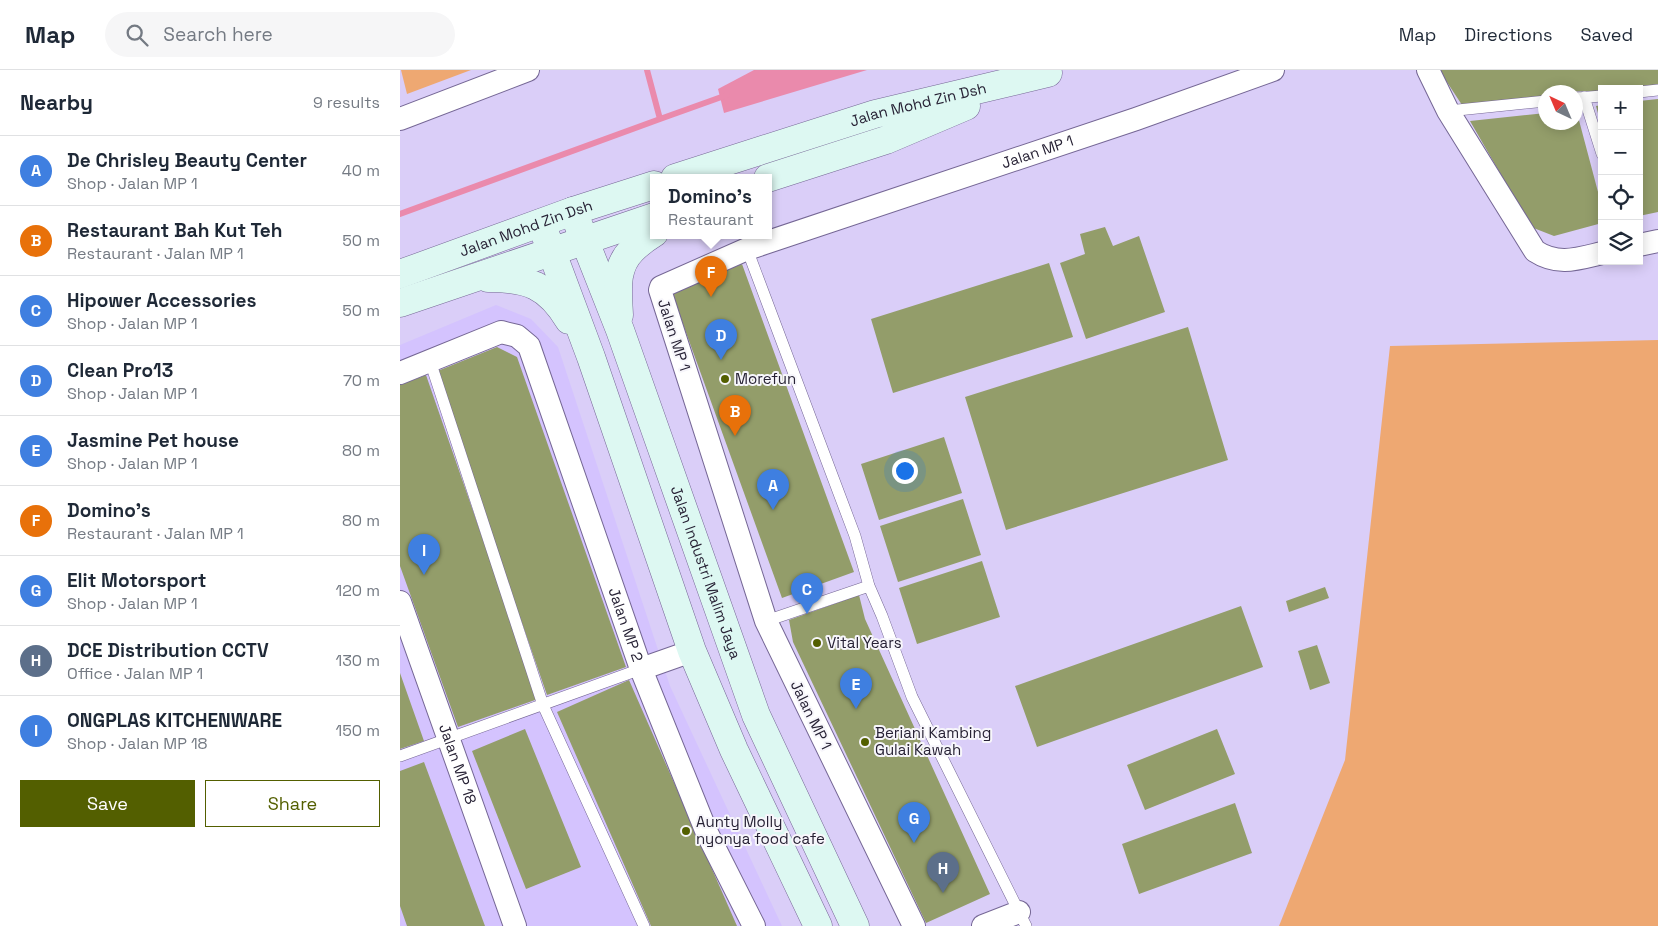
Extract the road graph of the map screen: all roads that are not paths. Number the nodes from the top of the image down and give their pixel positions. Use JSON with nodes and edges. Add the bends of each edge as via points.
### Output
{"nodes":[{"id":1,"x":528,"y":70,"type":"edge"},
{"id":2,"x":1273,"y":70,"type":"edge"},
{"id":3,"x":1428,"y":70,"type":"edge"},
{"id":4,"x":1052,"y":71,"type":"edge"},
{"id":5,"x":1658,"y":90,"type":"edge"},
{"id":6,"x":1643,"y":92,"type":"edge"},
{"id":7,"x":1598,"y":96,"type":"edge"},
{"id":8,"x":1583,"y":98,"type":"edge"},
{"id":9,"x":1538,"y":102,"type":"edge"},
{"id":10,"x":1583,"y":106,"type":"edge"},
{"id":11,"x":1448,"y":111,"type":"junction"},
{"id":12,"x":400,"y":119,"type":"edge"},
{"id":13,"x":1598,"y":144,"type":"edge"},
{"id":14,"x":688,"y":174,"type":"edge"},
{"id":15,"x":772,"y":177,"type":"edge"},
{"id":16,"x":650,"y":186,"type":"edge"},
{"id":17,"x":573,"y":211,"type":"junction"},
{"id":18,"x":650,"y":218,"type":"edge"},
{"id":19,"x":540,"y":223,"type":"junction"},
{"id":20,"x":650,"y":236,"type":"edge"},
{"id":21,"x":1658,"y":240,"type":"edge"},
{"id":22,"x":584,"y":242,"type":"junction"},
{"id":23,"x":1643,"y":244,"type":"edge"},
{"id":24,"x":747,"y":249,"type":"junction"},
{"id":25,"x":551,"y":253,"type":"junction"},
{"id":26,"x":1598,"y":254,"type":"edge"},
{"id":27,"x":400,"y":274,"type":"edge"},
{"id":28,"x":474,"y":278,"type":"junction"},
{"id":29,"x":400,"y":303,"type":"edge"},
{"id":30,"x":620,"y":330,"type":"junction"},
{"id":31,"x":591,"y":358,"type":"junction"},
{"id":32,"x":430,"y":361,"type":"junction"},
{"id":33,"x":400,"y":373,"type":"edge"},
{"id":34,"x":869,"y":586,"type":"junction"},
{"id":35,"x":400,"y":602,"type":"edge"},
{"id":36,"x":766,"y":622,"type":"junction"},
{"id":37,"x":692,"y":652,"type":"junction"},
{"id":38,"x":641,"y":670,"type":"junction"},
{"id":39,"x":543,"y":705,"type":"junction"},
{"id":40,"x":448,"y":739,"type":"junction"},
{"id":41,"x":400,"y":756,"type":"edge"},
{"id":42,"x":1022,"y":919,"type":"edge"},
{"id":43,"x":515,"y":926,"type":"edge"},
{"id":44,"x":644,"y":926,"type":"edge"},
{"id":45,"x":754,"y":926,"type":"edge"},
{"id":46,"x":818,"y":926,"type":"edge"},
{"id":47,"x":855,"y":926,"type":"edge"},
{"id":48,"x":914,"y":926,"type":"edge"},
{"id":49,"x":984,"y":926,"type":"edge"}],
"edges":[{"from":1,"to":12,"type":"street"},
{"from":2,"to":24,"type":"street","name":"Jalan MP 1"},
{"from":3,"to":11,"type":"street"},
{"from":4,"to":14,"type":"main road","name":"Jalan Mohd Zin Dsh","via":[[875,114]]},
{"from":4,"to":15,"type":"main road","name":"Jalan Mohd Zin Dsh","via":[[886,140]]},
{"from":5,"to":6,"type":"lane"},
{"from":7,"to":8,"type":"lane"},
{"from":9,"to":11,"type":"lane"},
{"from":10,"to":13,"type":"lane"},
{"from":11,"to":26,"type":"street","via":[[1535,251],[1556,260]]},
{"from":16,"to":17,"type":"main road","name":"Jalan Mohd Zin Dsh"},
{"from":17,"to":19,"type":"main road","name":"Jalan Mohd Zin Dsh"},
{"from":17,"to":22,"type":"main road","name":"Jalan Industri Malim Jaya"},
{"from":18,"to":22,"type":"main road","name":"Jalan Mohd Zin Dsh"},
{"from":19,"to":25,"type":"main road"},
{"from":19,"to":27,"type":"main road","name":"Jalan Mohd Zin Dsh"},
{"from":20,"to":30,"type":"main road","via":[[631,251],[622,264],[617,282]]},
{"from":21,"to":23,"type":"street"},
{"from":22,"to":25,"type":"main road","name":"Jalan Mohd Zin Dsh"},
{"from":22,"to":30,"type":"main road","name":"Jalan Industri Malim Jaya"},
{"from":24,"to":34,"type":"lane","via":[[855,536]]},
{"from":24,"to":36,"type":"street","name":"Jalan MP 1","via":[[660,290]]},
{"from":25,"to":28,"type":"main road","name":"Jalan Mohd Zin Dsh"},
{"from":25,"to":31,"type":"main road"},
{"from":28,"to":29,"type":"main road","name":"Jalan Mohd Zin Dsh"},
{"from":28,"to":31,"type":"main road","via":[[527,282],[551,295]]},
{"from":30,"to":47,"type":"main road","name":"Jalan Industri Malim Jaya","via":[[756,715]]},
{"from":31,"to":37,"type":"main road"},
{"from":32,"to":33,"type":"street"},
{"from":32,"to":38,"type":"street","name":"Jalan MP 2","via":[[501,332],[518,336],[529,346]]},
{"from":32,"to":39,"type":"lane"},
{"from":34,"to":36,"type":"lane"},
{"from":34,"to":42,"type":"lane","via":[[912,697]]},
{"from":35,"to":40,"type":"street","name":"Jalan MP 18"},
{"from":36,"to":48,"type":"street","name":"Jalan MP 1"},
{"from":37,"to":38,"type":"street"},
{"from":37,"to":46,"type":"main road","via":[[734,750]]},
{"from":38,"to":39,"type":"lane"},
{"from":38,"to":45,"type":"street","name":"Jalan MP 2","via":[[707,833]]},
{"from":39,"to":40,"type":"lane"},
{"from":39,"to":44,"type":"lane"},
{"from":40,"to":41,"type":"lane"},
{"from":40,"to":43,"type":"street","name":"Jalan MP 18"},
{"from":42,"to":49,"type":"street"}]}
